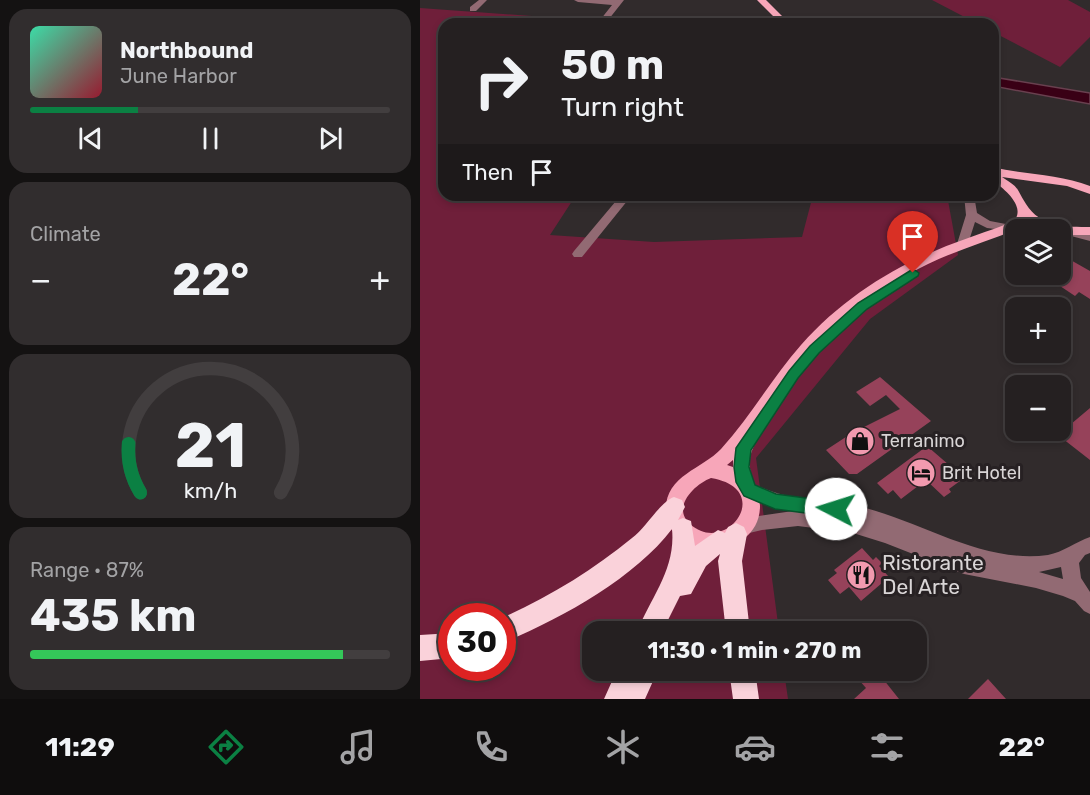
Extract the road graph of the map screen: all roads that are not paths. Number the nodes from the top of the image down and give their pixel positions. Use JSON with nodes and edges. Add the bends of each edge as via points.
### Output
{"nodes":[{"id":1,"x":483,"y":0,"type":"edge"},
{"id":2,"x":578,"y":0,"type":"edge"},
{"id":3,"x":761,"y":0,"type":"edge"},
{"id":4,"x":619,"y":1,"type":"edge"},
{"id":5,"x":472,"y":9,"type":"dead end"},
{"id":6,"x":606,"y":18,"type":"edge"},
{"id":7,"x":780,"y":18,"type":"edge"},
{"id":8,"x":999,"y":172,"type":"edge"},
{"id":9,"x":999,"y":180,"type":"edge"},
{"id":10,"x":1041,"y":181,"type":"junction"},
{"id":11,"x":1090,"y":190,"type":"edge"},
{"id":12,"x":1019,"y":196,"type":"junction"},
{"id":13,"x":622,"y":201,"type":"edge"},
{"id":14,"x":970,"y":201,"type":"edge"},
{"id":15,"x":1024,"y":211,"type":"junction"},
{"id":16,"x":972,"y":215,"type":"junction"},
{"id":17,"x":1022,"y":219,"type":"edge"},
{"id":18,"x":1038,"y":219,"type":"edge"},
{"id":19,"x":1005,"y":228,"type":"edge"},
{"id":20,"x":1071,"y":231,"type":"edge"},
{"id":21,"x":1090,"y":231,"type":"edge"},
{"id":22,"x":1005,"y":232,"type":"edge"},
{"id":23,"x":1005,"y":232,"type":"edge"},
{"id":24,"x":1076,"y":232,"type":"junction"},
{"id":25,"x":1090,"y":237,"type":"edge"},
{"id":26,"x":963,"y":244,"type":"junction"},
{"id":27,"x":578,"y":254,"type":"dead end"},
{"id":28,"x":710,"y":470,"type":"junction"},
{"id":29,"x":747,"y":486,"type":"junction"},
{"id":30,"x":678,"y":518,"type":"junction"},
{"id":31,"x":733,"y":534,"type":"junction"},
{"id":32,"x":1090,"y":544,"type":"edge"},
{"id":33,"x":1073,"y":555,"type":"junction"},
{"id":34,"x":1084,"y":599,"type":"edge"},
{"id":35,"x":654,"y":621,"type":"edge"},
{"id":36,"x":668,"y":621,"type":"edge"},
{"id":37,"x":737,"y":621,"type":"edge"},
{"id":38,"x":516,"y":624,"type":"edge"},
{"id":39,"x":438,"y":646,"type":"edge"},
{"id":40,"x":420,"y":648,"type":"edge"},
{"id":41,"x":626,"y":681,"type":"edge"},
{"id":42,"x":640,"y":681,"type":"edge"},
{"id":43,"x":744,"y":681,"type":"edge"},
{"id":44,"x":617,"y":699,"type":"edge"},
{"id":45,"x":632,"y":699,"type":"edge"},
{"id":46,"x":746,"y":699,"type":"edge"}],
"edges":[{"from":1,"to":5,"type":"street"},
{"from":2,"to":4,"type":"street"},
{"from":3,"to":7,"type":"main road"},
{"from":4,"to":6,"type":"street"},
{"from":8,"to":10,"type":"main road"},
{"from":9,"to":12,"type":"main road"},
{"from":10,"to":11,"type":"main road","via":[[1062,181]]},
{"from":10,"to":12,"type":"main road","via":[[1028,185]]},
{"from":12,"to":15,"type":"main road"},
{"from":13,"to":27,"type":"street"},
{"from":14,"to":16,"type":"street"},
{"from":15,"to":17,"type":"main road"},
{"from":15,"to":18,"type":"main road"},
{"from":16,"to":19,"type":"street"},
{"from":16,"to":26,"type":"street"},
{"from":20,"to":24,"type":"main road"},
{"from":21,"to":24,"type":"main road"},
{"from":22,"to":26,"type":"main road"},
{"from":23,"to":29,"type":"main road","via":[[925,266],[882,292],[838,326],[794,374],[747,439],[741,458]]},
{"from":24,"to":25,"type":"street"},
{"from":26,"to":28,"type":"main road","via":[[895,276],[833,322],[787,372],[726,457]]},
{"from":28,"to":29,"type":"main road","via":[[729,472]]},
{"from":28,"to":30,"type":"main road","via":[[681,487]]},
{"from":29,"to":31,"type":"main road","via":[[752,509]]},
{"from":29,"to":33,"type":"street","via":[[775,501],[884,520],[950,548],[981,556],[1051,563]]},
{"from":30,"to":31,"type":"main road","via":[[692,536]]},
{"from":30,"to":35,"type":"highway","via":[[685,550]]},
{"from":30,"to":38,"type":"highway","via":[[554,606]]},
{"from":31,"to":34,"type":"street","via":[[786,518],[851,525],[956,563],[1037,578]]},
{"from":31,"to":36,"type":"highway","via":[[698,558]]},
{"from":31,"to":37,"type":"highway","via":[[730,561]]},
{"from":32,"to":33,"type":"street"},
{"from":33,"to":34,"type":"street","via":[[1070,577]]},
{"from":39,"to":40,"type":"highway"},
{"from":41,"to":44,"type":"highway"},
{"from":42,"to":45,"type":"highway"},
{"from":43,"to":46,"type":"highway"}]}
